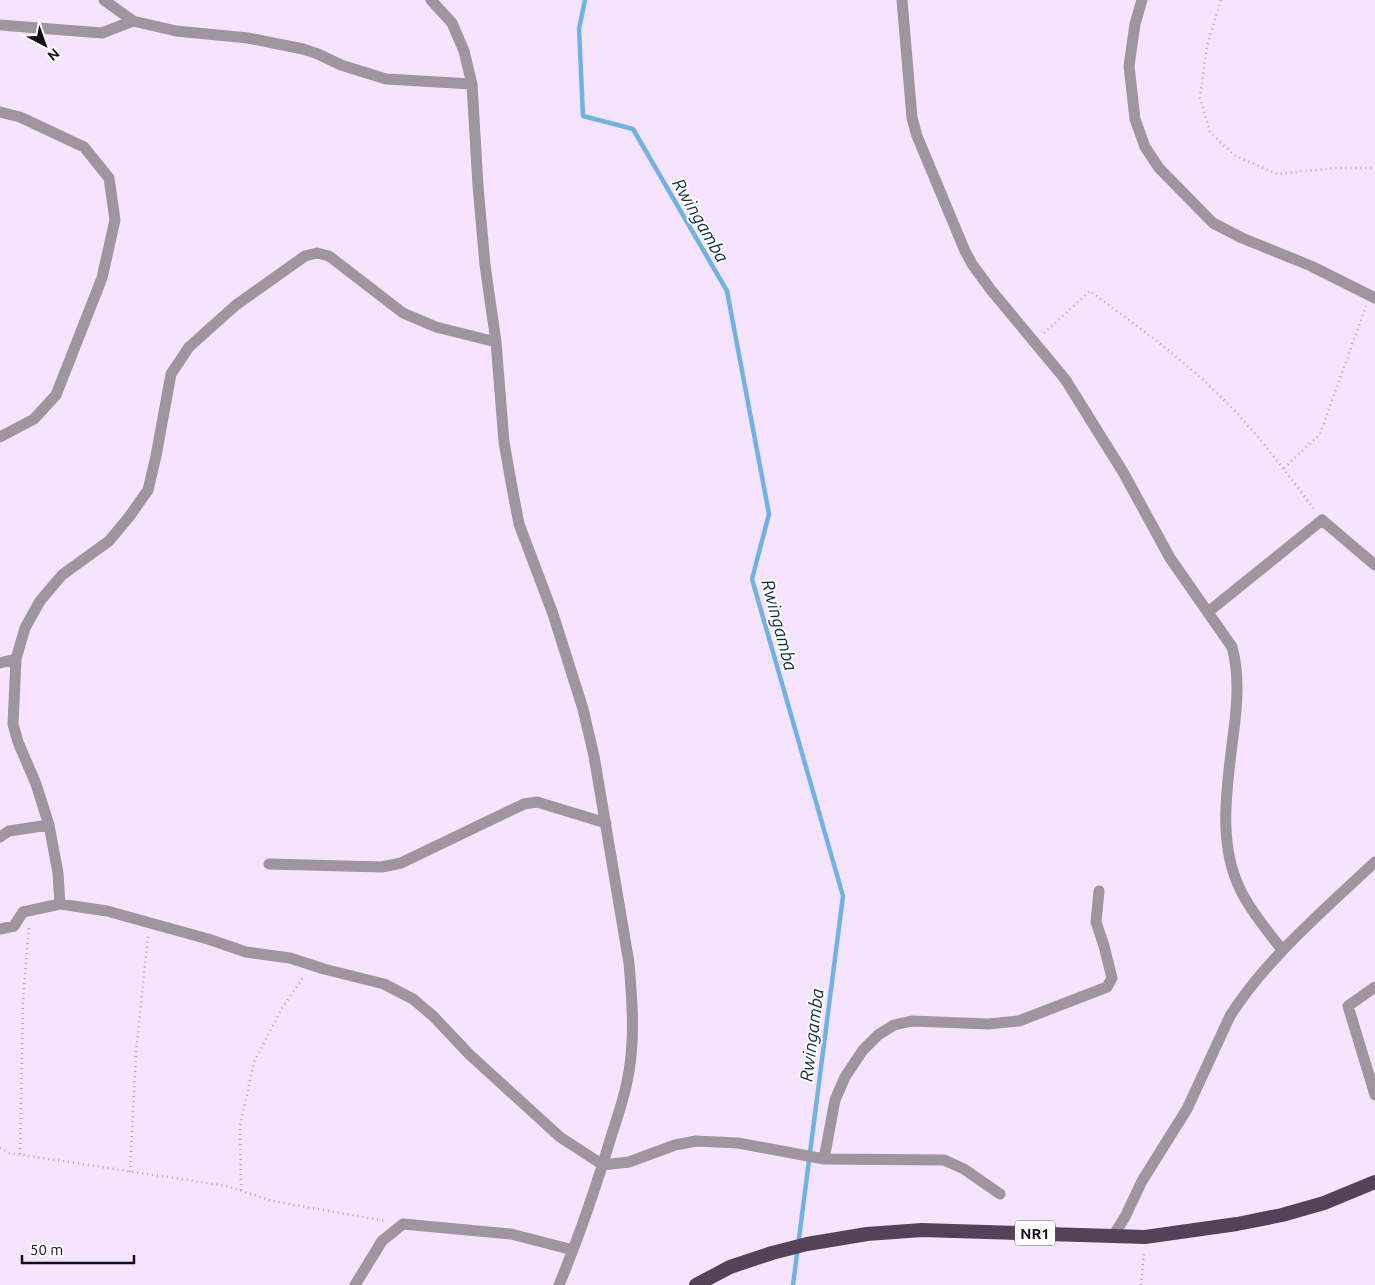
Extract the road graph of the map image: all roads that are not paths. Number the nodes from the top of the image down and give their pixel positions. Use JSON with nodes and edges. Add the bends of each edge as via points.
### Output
{"nodes":[{"id":1,"x":104,"y":0,"type":"edge"},
{"id":2,"x":431,"y":0,"type":"edge"},
{"id":3,"x":902,"y":0,"type":"edge"},
{"id":4,"x":1142,"y":0,"type":"edge"},
{"id":5,"x":133,"y":21,"type":"junction"},
{"id":6,"x":0,"y":25,"type":"edge"},
{"id":7,"x":472,"y":84,"type":"junction"},
{"id":8,"x":0,"y":112,"type":"edge"},
{"id":9,"x":1372,"y":297,"type":"edge"},
{"id":10,"x":496,"y":342,"type":"junction"},
{"id":11,"x":0,"y":437,"type":"edge"},
{"id":12,"x":1375,"y":565,"type":"edge"},
{"id":13,"x":1208,"y":612,"type":"junction"},
{"id":14,"x":16,"y":659,"type":"junction"},
{"id":15,"x":0,"y":662,"type":"edge"},
{"id":16,"x":606,"y":823,"type":"junction"},
{"id":17,"x":49,"y":825,"type":"junction"},
{"id":18,"x":0,"y":837,"type":"edge"},
{"id":19,"x":1375,"y":862,"type":"edge"},
{"id":20,"x":269,"y":864,"type":"dead end"},
{"id":21,"x":1099,"y":891,"type":"dead end"},
{"id":22,"x":60,"y":904,"type":"junction"},
{"id":23,"x":0,"y":929,"type":"edge"},
{"id":24,"x":1282,"y":950,"type":"junction"},
{"id":25,"x":1375,"y":987,"type":"edge"},
{"id":26,"x":1375,"y":1095,"type":"edge"},
{"id":27,"x":824,"y":1159,"type":"junction"},
{"id":28,"x":603,"y":1165,"type":"junction"},
{"id":29,"x":1375,"y":1182,"type":"edge"},
{"id":30,"x":1000,"y":1194,"type":"dead end"},
{"id":31,"x":1113,"y":1236,"type":"junction"},
{"id":32,"x":574,"y":1250,"type":"junction"},
{"id":33,"x":355,"y":1285,"type":"edge"},
{"id":34,"x":559,"y":1285,"type":"edge"},
{"id":35,"x":696,"y":1285,"type":"edge"}],
"edges":[{"from":1,"to":5,"type":"street"},
{"from":2,"to":7,"type":"street","via":[[452,23],[464,51]]},
{"from":3,"to":13,"type":"street","via":[[912,118],[972,264],[1065,379],[1123,472],[1170,558]]},
{"from":4,"to":9,"type":"street","via":[[1129,66],[1135,119],[1145,148],[1159,168],[1213,223]]},
{"from":5,"to":6,"type":"street","via":[[102,33]]},
{"from":5,"to":7,"type":"street","via":[[176,31],[248,38],[303,50],[386,80]]},
{"from":7,"to":10,"type":"street","via":[[483,245]]},
{"from":8,"to":11,"type":"street","via":[[20,117],[84,147],[109,178],[116,220],[102,278],[56,395],[34,419]]},
{"from":10,"to":14,"type":"street","via":[[436,328],[403,313],[329,256],[317,253],[305,256],[236,305],[189,347],[171,374],[148,490],[110,542],[62,574],[40,601],[25,628]]},
{"from":10,"to":16,"type":"street","via":[[504,442],[519,524],[553,614],[583,709]]},
{"from":12,"to":13,"type":"street","via":[[1322,520]]},
{"from":13,"to":24,"type":"street","via":[[1232,647],[1236,660],[1236,718],[1226,800],[1231,858],[1241,891]]},
{"from":14,"to":15,"type":"street"},
{"from":14,"to":17,"type":"street","via":[[13,724]]},
{"from":16,"to":20,"type":"street","via":[[537,802],[524,804],[401,863],[382,867]]},
{"from":16,"to":28,"type":"street","via":[[629,963],[632,1042],[626,1090]]},
{"from":17,"to":18,"type":"street","via":[[9,832]]},
{"from":17,"to":22,"type":"street"},
{"from":19,"to":24,"type":"street"},
{"from":21,"to":27,"type":"street","via":[[1096,922],[1112,978],[1107,987],[1019,1021],[988,1024],[912,1021],[894,1025],[863,1050],[845,1076],[836,1100]]},
{"from":22,"to":23,"type":"street","via":[[23,912],[14,926]]},
{"from":22,"to":28,"type":"street","via":[[107,910],[246,952],[290,958],[384,984],[413,999],[434,1016],[470,1055],[560,1137]]},
{"from":24,"to":31,"type":"street","via":[[1230,1016],[1187,1109],[1142,1180]]},
{"from":25,"to":26,"type":"street","via":[[1348,1006]]},
{"from":27,"to":28,"type":"street","via":[[738,1143],[696,1141],[629,1162]]},
{"from":27,"to":30,"type":"street","via":[[944,1160],[964,1169]]},
{"from":28,"to":32,"type":"street"},
{"from":29,"to":31,"type":"highway","number":"NR1","via":[[1324,1204],[1282,1215],[1145,1237]]},
{"from":31,"to":35,"type":"highway","number":"NR1","via":[[922,1230],[866,1234],[772,1253],[730,1267]]},
{"from":32,"to":33,"type":"street","via":[[511,1234],[404,1224],[382,1241]]},
{"from":32,"to":34,"type":"street"}]}
